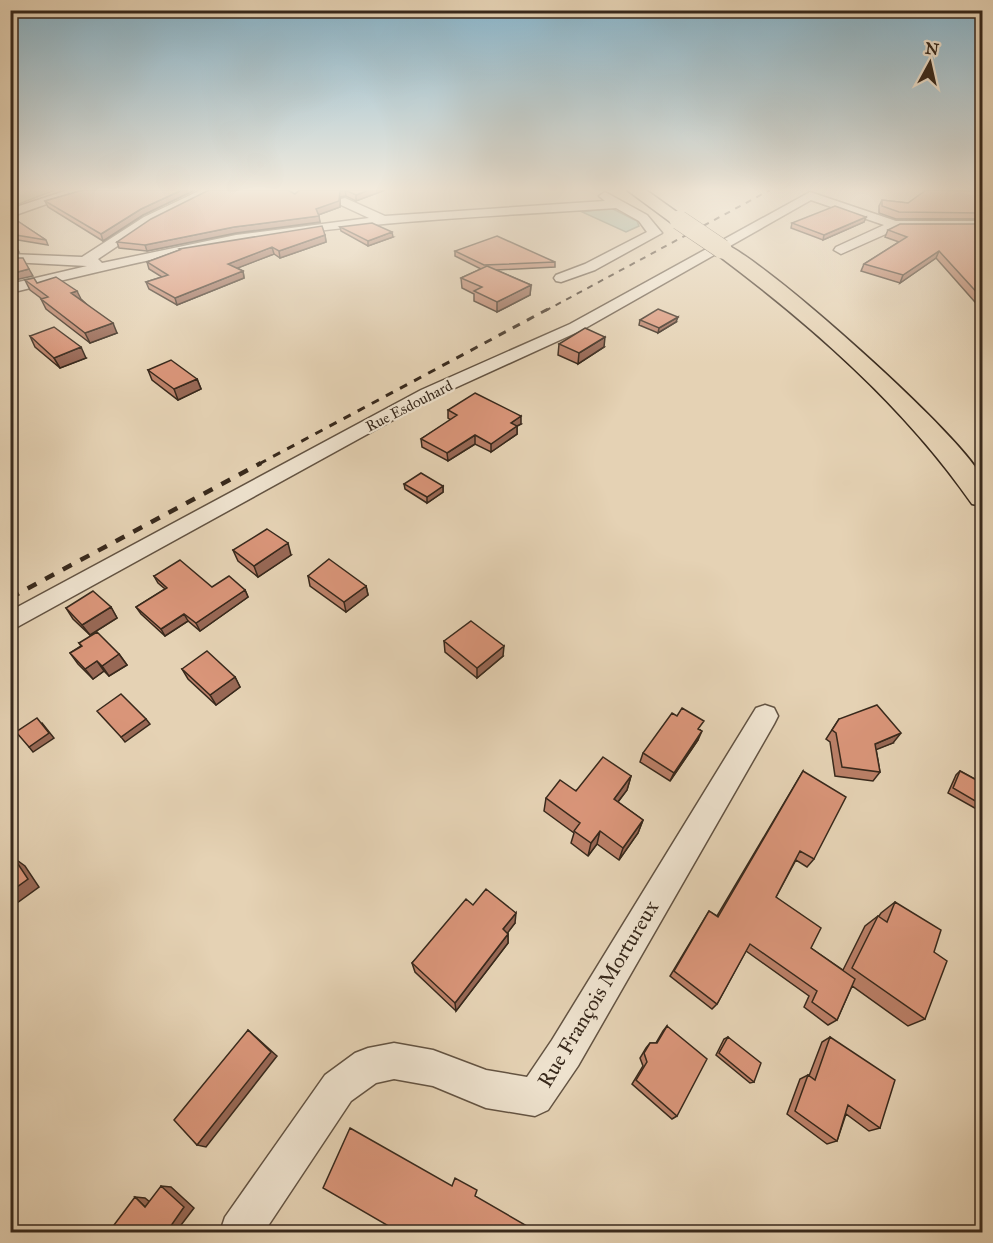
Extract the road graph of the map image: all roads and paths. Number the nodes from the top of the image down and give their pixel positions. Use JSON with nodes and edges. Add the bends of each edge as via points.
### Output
{"nodes":[{"id":1,"x":106,"y":248,"type":"edge"},
{"id":2,"x":197,"y":248,"type":"edge"},
{"id":3,"x":627,"y":248,"type":"edge"},
{"id":4,"x":717,"y":248,"type":"edge"},
{"id":5,"x":721,"y":248,"type":"edge"},
{"id":6,"x":10,"y":258,"type":"edge"},
{"id":7,"x":86,"y":261,"type":"junction"},
{"id":8,"x":107,"y":266,"type":"junction"},
{"id":9,"x":561,"y":278,"type":"dead end"},
{"id":10,"x":10,"y":289,"type":"edge"},
{"id":11,"x":982,"y":497,"type":"edge"},
{"id":12,"x":10,"y":622,"type":"edge"},
{"id":13,"x":765,"y":716,"type":"dead end"},
{"id":14,"x":240,"y":1233,"type":"edge"}],
"edges":[{"from":1,"to":7,"type":"street"},
{"from":2,"to":8,"type":"street"},
{"from":3,"to":9,"type":"street"},
{"from":4,"to":12,"type":"street","name":"Rue Esdouhard","via":[[576,327],[427,394]]},
{"from":5,"to":11,"type":"main road","bridge":true,"via":[[796,305],[872,375],[938,440]]},
{"from":6,"to":7,"type":"street"},
{"from":7,"to":8,"type":"street"},
{"from":8,"to":10,"type":"street"},
{"from":13,"to":14,"type":"street","name":"Rue François Mortureux","via":[[535,1097],[486,1089],[433,1068],[394,1061],[368,1066],[338,1088]]}]}
